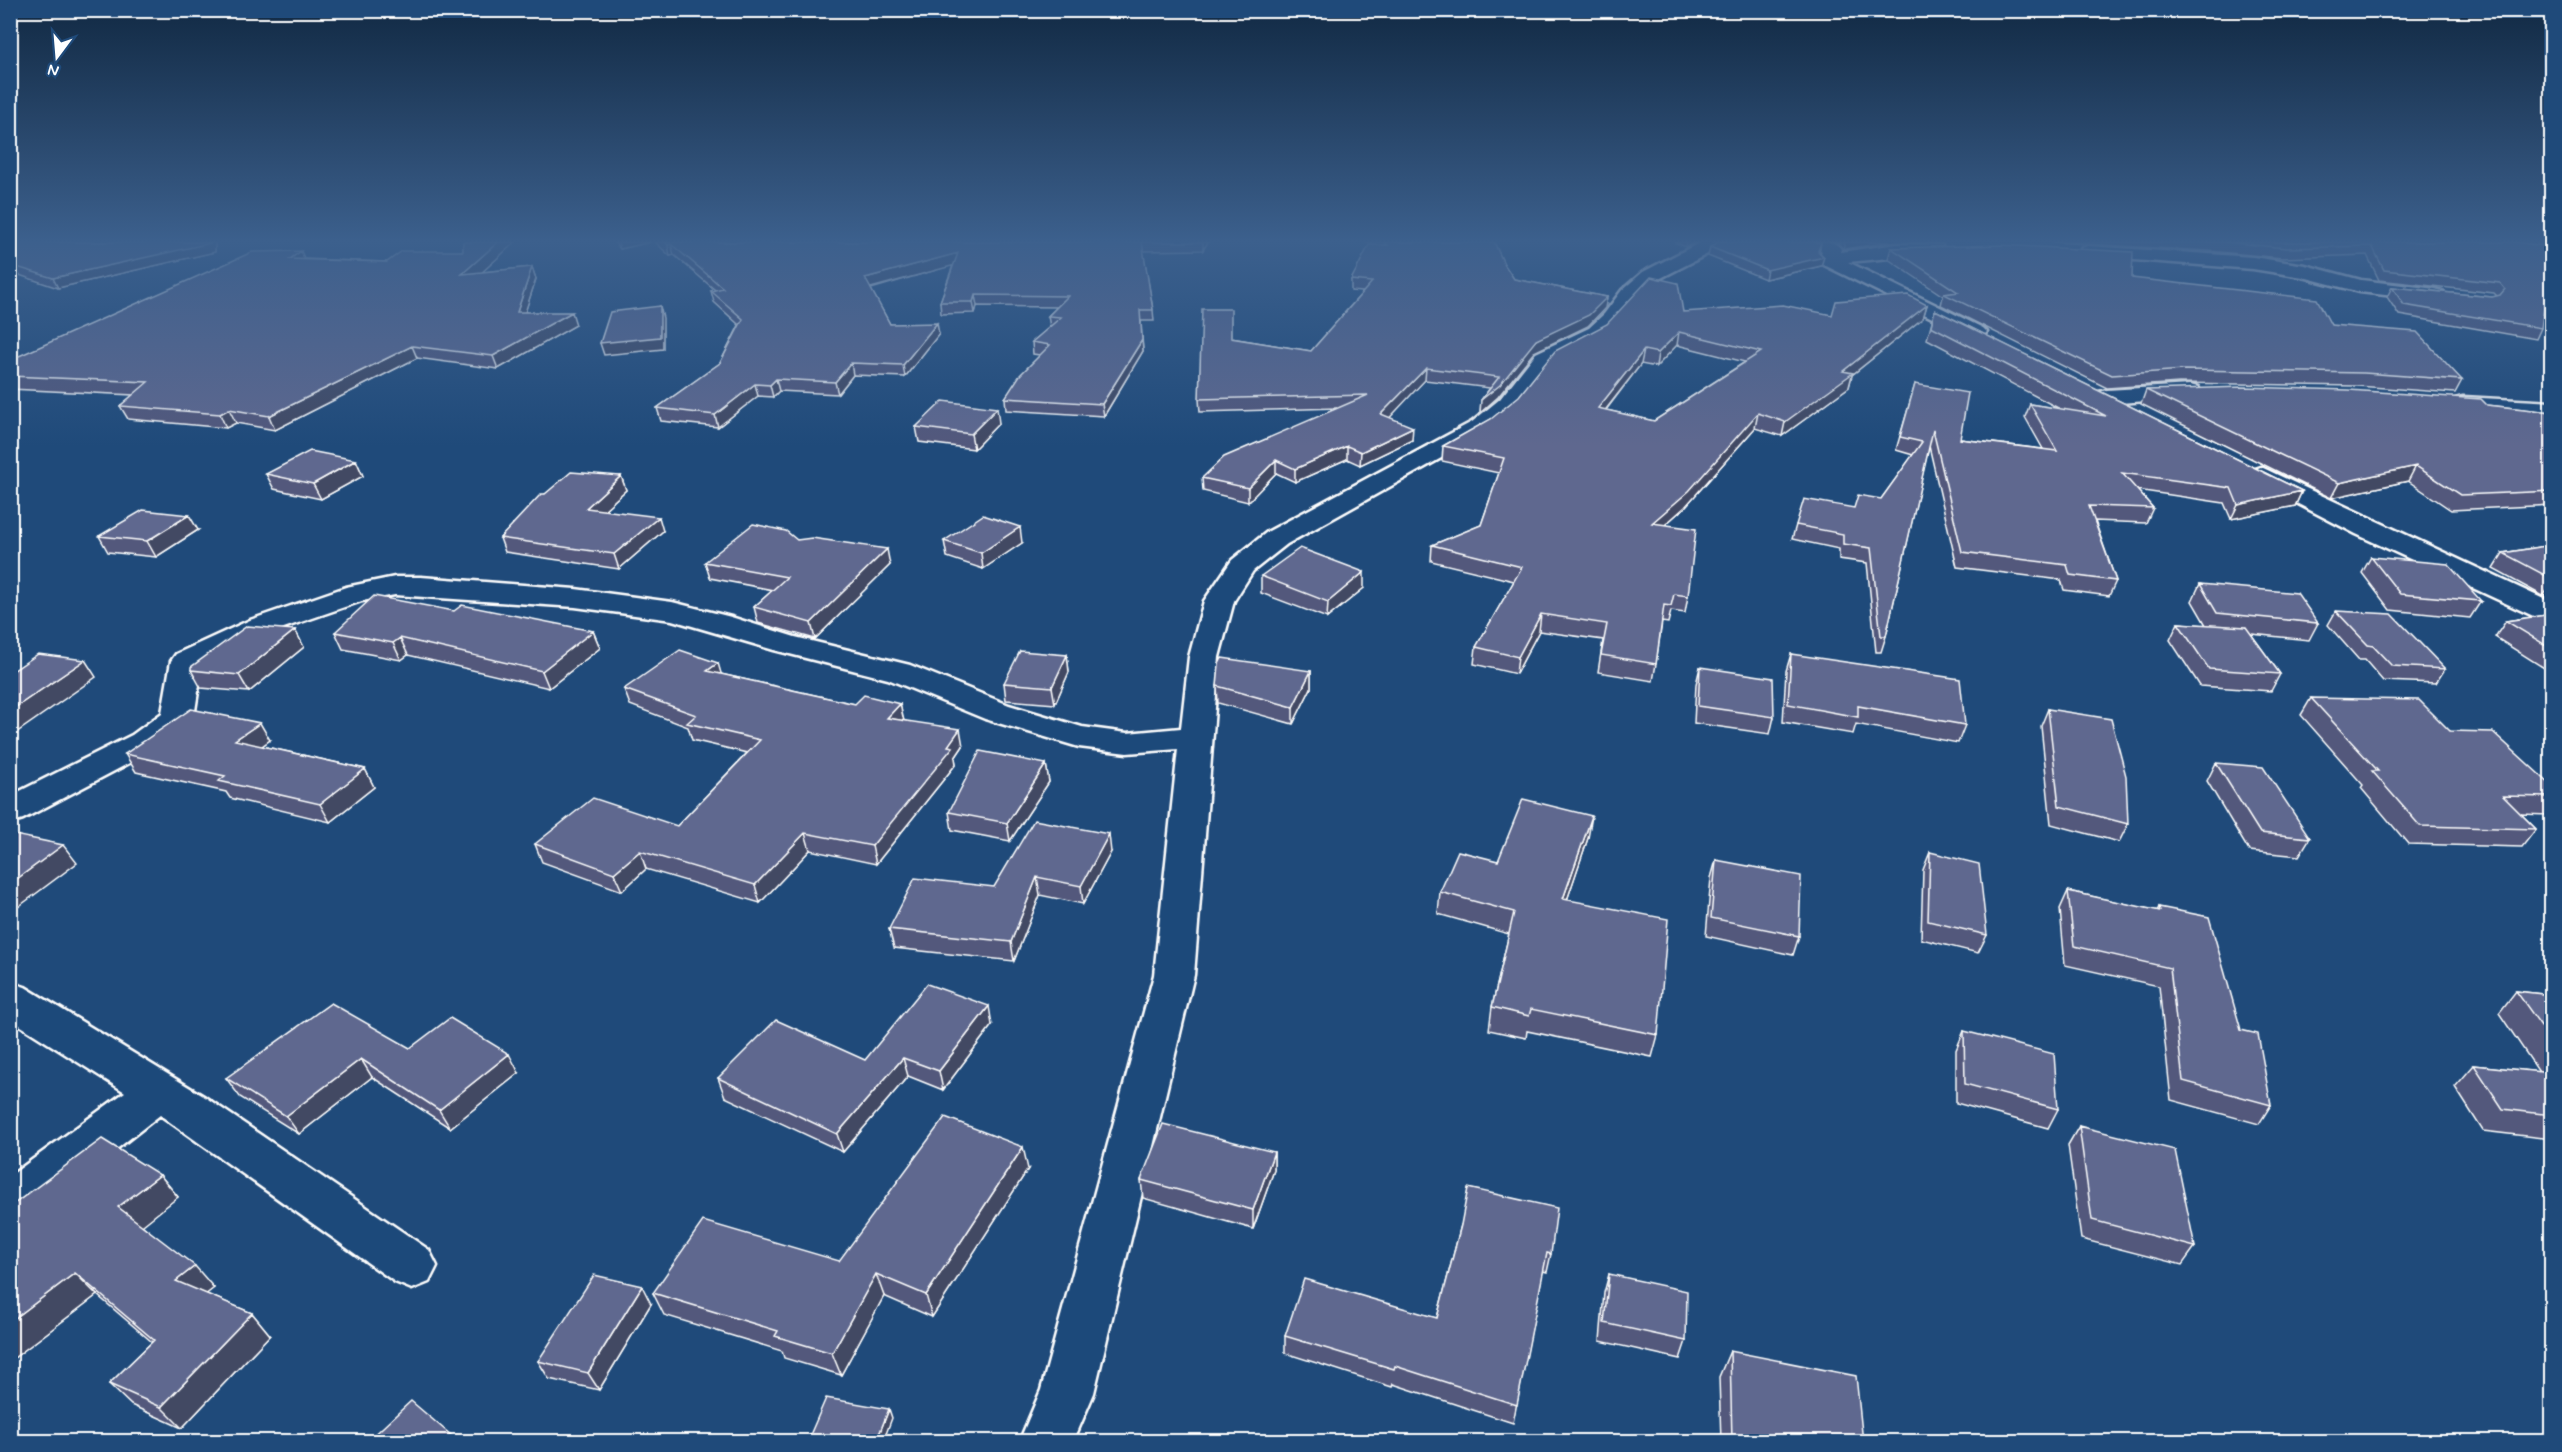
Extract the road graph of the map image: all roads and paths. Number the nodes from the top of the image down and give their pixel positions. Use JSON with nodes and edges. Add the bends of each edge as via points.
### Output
{"nodes":[{"id":1,"x":1617,"y":310,"type":"edge"},
{"id":2,"x":1936,"y":310,"type":"edge"},
{"id":3,"x":1996,"y":341,"type":"edge"},
{"id":4,"x":2210,"y":393,"type":"edge"},
{"id":5,"x":2446,"y":402,"type":"edge"},
{"id":6,"x":2552,"y":409,"type":"edge"},
{"id":7,"x":2148,"y":418,"type":"edge"},
{"id":8,"x":2242,"y":465,"type":"edge"},
{"id":9,"x":2552,"y":614,"type":"edge"},
{"id":10,"x":1197,"y":735,"type":"junction"},
{"id":11,"x":10,"y":811,"type":"edge"},
{"id":12,"x":10,"y":998,"type":"edge"},
{"id":13,"x":159,"y":1091,"type":"junction"},
{"id":14,"x":10,"y":1204,"type":"edge"},
{"id":15,"x":412,"y":1266,"type":"dead end"},
{"id":16,"x":1046,"y":1442,"type":"edge"}],
"edges":[{"from":1,"to":10,"type":"street","via":[[1596,332],[1544,358],[1508,404],[1480,427],[1277,538],[1242,567],[1219,601],[1204,657]]},
{"from":2,"to":3,"type":"street"},
{"from":4,"to":7,"type":"street","via":[[2097,392]]},
{"from":5,"to":6,"type":"street"},
{"from":8,"to":9,"type":"street","via":[[2366,528]]},
{"from":10,"to":11,"type":"street","via":[[1127,743],[1079,737],[997,712],[899,672],[672,611],[575,598],[395,586],[356,593],[261,626],[188,661],[178,717],[144,742]]},
{"from":10,"to":16,"type":"street","via":[[1174,975],[1067,1393]]},
{"from":12,"to":13,"type":"street"},
{"from":13,"to":14,"type":"street"},
{"from":13,"to":15,"type":"street"}]}
